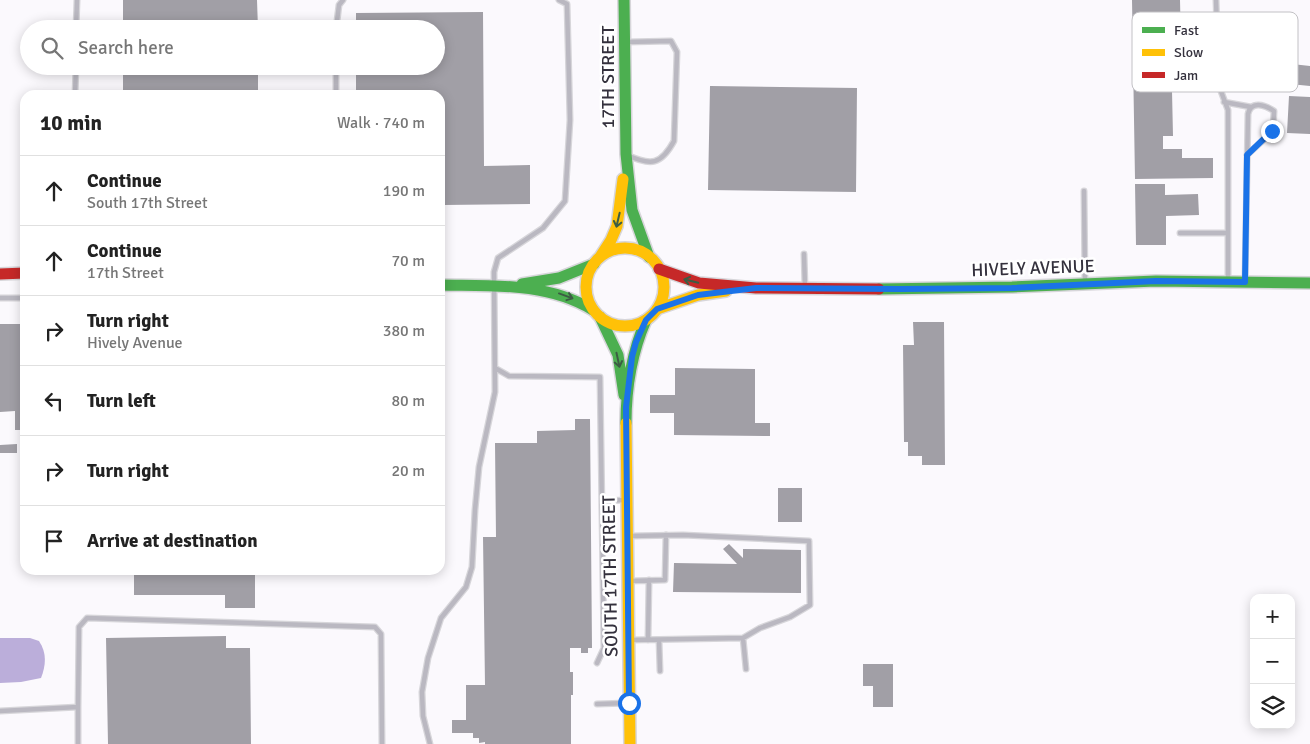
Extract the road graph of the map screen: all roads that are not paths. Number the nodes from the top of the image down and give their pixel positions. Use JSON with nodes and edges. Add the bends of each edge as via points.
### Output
{"nodes":[{"id":1,"x":77,"y":0,"type":"edge"},
{"id":2,"x":343,"y":0,"type":"edge"},
{"id":3,"x":559,"y":0,"type":"edge"},
{"id":4,"x":624,"y":0,"type":"edge"},
{"id":5,"x":76,"y":20,"type":"edge"},
{"id":6,"x":338,"y":20,"type":"edge"},
{"id":7,"x":625,"y":42,"type":"junction"},
{"id":8,"x":76,"y":75,"type":"edge"},
{"id":9,"x":336,"y":75,"type":"edge"},
{"id":10,"x":75,"y":90,"type":"edge"},
{"id":11,"x":336,"y":90,"type":"edge"},
{"id":12,"x":1221,"y":92,"type":"edge"},
{"id":13,"x":1224,"y":102,"type":"junction"},
{"id":14,"x":1251,"y":106,"type":"junction"},
{"id":15,"x":626,"y":154,"type":"junction"},
{"id":16,"x":1247,"y":155,"type":"junction"},
{"id":17,"x":1084,"y":191,"type":"dead end"},
{"id":18,"x":1180,"y":233,"type":"dead end"},
{"id":19,"x":1228,"y":233,"type":"junction"},
{"id":20,"x":804,"y":254,"type":"dead end"},
{"id":21,"x":649,"y":257,"type":"junction"},
{"id":22,"x":596,"y":261,"type":"junction"},
{"id":23,"x":659,"y":268,"type":"junction"},
{"id":24,"x":20,"y":273,"type":"edge"},
{"id":25,"x":0,"y":274,"type":"edge"},
{"id":26,"x":1228,"y":282,"type":"junction"},
{"id":27,"x":1245,"y":282,"type":"junction"},
{"id":28,"x":1310,"y":283,"type":"edge"},
{"id":29,"x":1085,"y":284,"type":"junction"},
{"id":30,"x":445,"y":285,"type":"edge"},
{"id":31,"x":497,"y":287,"type":"junction"},
{"id":32,"x":756,"y":288,"type":"junction"},
{"id":33,"x":805,"y":289,"type":"junction"},
{"id":34,"x":0,"y":298,"type":"edge"},
{"id":35,"x":20,"y":298,"type":"edge"},
{"id":36,"x":657,"y":309,"type":"junction"},
{"id":37,"x":597,"y":314,"type":"junction"},
{"id":38,"x":646,"y":320,"type":"junction"},
{"id":39,"x":495,"y":368,"type":"junction"},
{"id":40,"x":626,"y":407,"type":"junction"},
{"id":41,"x":602,"y":500,"type":"junction"},
{"id":42,"x":627,"y":500,"type":"junction"},
{"id":43,"x":666,"y":535,"type":"junction"},
{"id":44,"x":627,"y":536,"type":"junction"},
{"id":45,"x":650,"y":580,"type":"junction"},
{"id":46,"x":628,"y":581,"type":"junction"},
{"id":47,"x":743,"y":638,"type":"junction"},
{"id":48,"x":628,"y":640,"type":"junction"},
{"id":49,"x":648,"y":640,"type":"junction"},
{"id":50,"x":659,"y":640,"type":"junction"},
{"id":51,"x":597,"y":663,"type":"dead end"},
{"id":52,"x":746,"y":669,"type":"dead end"},
{"id":53,"x":660,"y":670,"type":"dead end"},
{"id":54,"x":629,"y":703,"type":"junction"},
{"id":55,"x":597,"y":704,"type":"dead end"},
{"id":56,"x":78,"y":707,"type":"junction"},
{"id":57,"x":0,"y":711,"type":"edge"},
{"id":58,"x":78,"y":744,"type":"edge"},
{"id":59,"x":382,"y":744,"type":"edge"},
{"id":60,"x":430,"y":744,"type":"edge"},
{"id":61,"x":630,"y":744,"type":"edge"}],
"edges":[{"from":1,"to":5,"type":"lane"},
{"from":2,"to":6,"type":"lane"},
{"from":3,"to":31,"type":"lane","via":[[567,4],[570,120],[565,201],[543,228],[498,258],[494,272]]},
{"from":4,"to":7,"type":"street","name":"17TH STREET"},
{"from":7,"to":15,"type":"street","name":"17TH STREET"},
{"from":7,"to":15,"type":"lane","via":[[671,41],[678,52],[674,141],[660,160],[644,163]]},
{"from":8,"to":10,"type":"lane"},
{"from":9,"to":11,"type":"lane"},
{"from":12,"to":13,"type":"lane"},
{"from":13,"to":14,"type":"lane"},
{"from":13,"to":19,"type":"lane","via":[[1228,110]]},
{"from":14,"to":16,"type":"lane"},
{"from":14,"to":16,"type":"lane","via":[[1268,106],[1274,111],[1274,127]]},
{"from":15,"to":21,"type":"street","name":"17TH STREET","via":[[632,210]]},
{"from":15,"to":22,"type":"street","name":"17TH STREET","one_way":true,"via":[[617,226]]},
{"from":16,"to":27,"type":"lane"},
{"from":17,"to":29,"type":"lane"},
{"from":18,"to":19,"type":"lane"},
{"from":19,"to":26,"type":"lane"},
{"from":20,"to":33,"type":"lane"},
{"from":21,"to":22,"type":"street","via":[[636,250],[622,248]]},
{"from":21,"to":23,"type":"street"},
{"from":22,"to":31,"type":"street","via":[[559,278]]},
{"from":22,"to":37,"type":"street","via":[[588,276],[586,291]]},
{"from":32,"to":23,"type":"street","name":"HIVELY AVENUE","one_way":true,"via":[[693,282]]},
{"from":23,"to":36,"type":"street","via":[[664,285]]},
{"from":24,"to":25,"type":"street"},
{"from":26,"to":27,"type":"street","name":"HIVELY AVENUE"},
{"from":26,"to":29,"type":"street","name":"HIVELY AVENUE"},
{"from":27,"to":28,"type":"street","name":"HIVELY AVENUE"},
{"from":29,"to":33,"type":"street","name":"HIVELY AVENUE","via":[[1012,288]]},
{"from":30,"to":31,"type":"street"},
{"from":31,"to":37,"type":"street","one_way":true,"via":[[558,293],[579,301]]},
{"from":31,"to":39,"type":"lane"},
{"from":32,"to":33,"type":"street","name":"HIVELY AVENUE"},
{"from":32,"to":36,"type":"street","name":"HIVELY AVENUE","via":[[698,295]]},
{"from":34,"to":35,"type":"lane"},
{"from":36,"to":38,"type":"street"},
{"from":37,"to":38,"type":"street","via":[[620,326]]},
{"from":37,"to":40,"type":"street","one_way":true,"via":[[618,355]]},
{"from":38,"to":40,"type":"street","via":[[632,357]]},
{"from":39,"to":41,"type":"lane","via":[[510,376],[600,377]]},
{"from":39,"to":60,"type":"lane","via":[[495,392],[479,467],[474,510],[472,567],[466,587],[441,618],[428,658],[422,692],[423,716]]},
{"from":40,"to":42,"type":"street","name":"SOUTH 17TH STREET"},
{"from":41,"to":42,"type":"lane"},
{"from":41,"to":51,"type":"lane","via":[[604,648]]},
{"from":42,"to":44,"type":"street","name":"SOUTH 17TH STREET"},
{"from":43,"to":44,"type":"lane"},
{"from":43,"to":45,"type":"lane","via":[[665,580]]},
{"from":43,"to":47,"type":"lane","via":[[809,541],[810,605]]},
{"from":44,"to":46,"type":"street","name":"SOUTH 17TH STREET"},
{"from":45,"to":46,"type":"lane"},
{"from":45,"to":49,"type":"lane"},
{"from":46,"to":48,"type":"street","name":"SOUTH 17TH STREET"},
{"from":47,"to":50,"type":"lane"},
{"from":47,"to":52,"type":"lane"},
{"from":48,"to":49,"type":"lane"},
{"from":48,"to":54,"type":"street","name":"SOUTH 17TH STREET"},
{"from":49,"to":50,"type":"lane"},
{"from":50,"to":53,"type":"lane"},
{"from":54,"to":55,"type":"lane"},
{"from":54,"to":61,"type":"street","name":"SOUTH 17TH STREET"},
{"from":56,"to":57,"type":"lane"},
{"from":56,"to":58,"type":"lane"},
{"from":56,"to":59,"type":"lane","via":[[79,627],[88,618],[375,627],[380,634]]}]}
